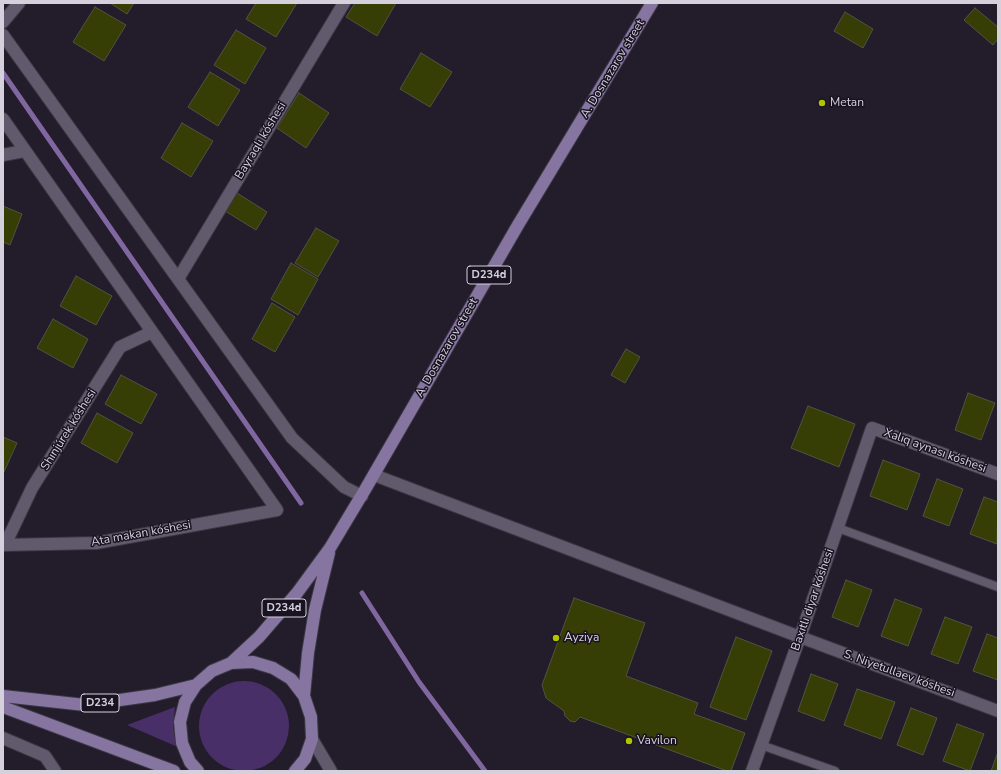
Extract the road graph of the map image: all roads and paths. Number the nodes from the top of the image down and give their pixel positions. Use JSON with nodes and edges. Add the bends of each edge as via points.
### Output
{"nodes":[{"id":1,"x":19,"y":3,"type":"edge"},
{"id":2,"x":344,"y":3,"type":"edge"},
{"id":3,"x":652,"y":3,"type":"edge"},
{"id":4,"x":3,"y":22,"type":"edge"},
{"id":5,"x":3,"y":35,"type":"edge"},
{"id":6,"x":3,"y":119,"type":"edge"},
{"id":7,"x":24,"y":151,"type":"junction"},
{"id":8,"x":3,"y":155,"type":"edge"},
{"id":9,"x":178,"y":279,"type":"junction"},
{"id":10,"x":152,"y":332,"type":"junction"},
{"id":11,"x":872,"y":428,"type":"joint"},
{"id":12,"x":998,"y":474,"type":"edge"},
{"id":13,"x":374,"y":475,"type":"junction"},
{"id":14,"x":362,"y":496,"type":"junction"},
{"id":15,"x":838,"y":528,"type":"junction"},
{"id":16,"x":4,"y":545,"type":"edge"},
{"id":17,"x":330,"y":548,"type":"junction"},
{"id":18,"x":998,"y":587,"type":"edge"},
{"id":19,"x":800,"y":637,"type":"junction"},
{"id":20,"x":232,"y":663,"type":"junction"},
{"id":21,"x":196,"y":685,"type":"junction"},
{"id":22,"x":3,"y":696,"type":"edge"},
{"id":23,"x":304,"y":696,"type":"junction"},
{"id":24,"x":3,"y":707,"type":"edge"},
{"id":25,"x":998,"y":711,"type":"edge"},
{"id":26,"x":3,"y":738,"type":"edge"},
{"id":27,"x":312,"y":739,"type":"junction"},
{"id":28,"x":761,"y":745,"type":"junction"},
{"id":29,"x":55,"y":771,"type":"edge"},
{"id":30,"x":174,"y":771,"type":"edge"},
{"id":31,"x":198,"y":771,"type":"edge"},
{"id":32,"x":295,"y":771,"type":"edge"},
{"id":33,"x":331,"y":771,"type":"edge"},
{"id":34,"x":752,"y":771,"type":"edge"},
{"id":35,"x":835,"y":771,"type":"edge"}],
"edges":[{"from":1,"to":4,"type":"street"},
{"from":2,"to":9,"type":"street","name":"Bayraqlı kóshesi"},
{"from":3,"to":13,"type":"main road","name":"A. Dosnazarov street","number":"D234d","via":[[518,225]]},
{"from":5,"to":9,"type":"street"},
{"from":6,"to":7,"type":"street"},
{"from":7,"to":8,"type":"street"},
{"from":7,"to":10,"type":"street"},
{"from":9,"to":14,"type":"street","via":[[292,438],[344,487]]},
{"from":10,"to":16,"type":"street","name":"Shınjúrek kóshesi","via":[[120,347],[32,488]]},
{"from":10,"to":16,"type":"street","name":"Ata makan kóshesi","via":[[277,510],[96,544]]},
{"from":11,"to":12,"type":"street","name":"Xalıq aynası kóshesi"},
{"from":11,"to":15,"type":"street","name":"Baxıtlı diyar kóshesi"},
{"from":13,"to":14,"type":"main road","name":"A. Dosnazarov street","number":"D234d"},
{"from":13,"to":19,"type":"street","name":"S. Niyetullaev kóshesi"},
{"from":14,"to":17,"type":"main road","name":"A. Dosnazarov street","number":"D234d"},
{"from":15,"to":18,"type":"lane"},
{"from":15,"to":19,"type":"street","name":"Baxıtlı diyar kóshesi"},
{"from":17,"to":20,"type":"main road","number":"D234d","via":[[297,593]]},
{"from":17,"to":23,"type":"main road","number":"D234d","via":[[315,610]]},
{"from":19,"to":25,"type":"street","name":"S. Niyetullaev kóshesi"},
{"from":19,"to":28,"type":"street","name":"Baxıtlı diyar kóshesi"},
{"from":20,"to":21,"type":"main road","via":[[212,671]]},
{"from":20,"to":23,"type":"main road","via":[[253,662],[273,668],[291,679]]},
{"from":21,"to":22,"type":"main road","number":"D234","via":[[155,695],[85,705]]},
{"from":21,"to":31,"type":"main road","via":[[185,702],[180,722],[182,743],[190,762]]},
{"from":23,"to":27,"type":"main road","via":[[312,717]]},
{"from":24,"to":30,"type":"main road"},
{"from":26,"to":29,"type":"street","via":[[45,756]]},
{"from":27,"to":32,"type":"main road","via":[[305,759]]},
{"from":27,"to":33,"type":"street"},
{"from":28,"to":34,"type":"street","name":"Baxıtlı diyar kóshesi"},
{"from":28,"to":35,"type":"lane"}]}
